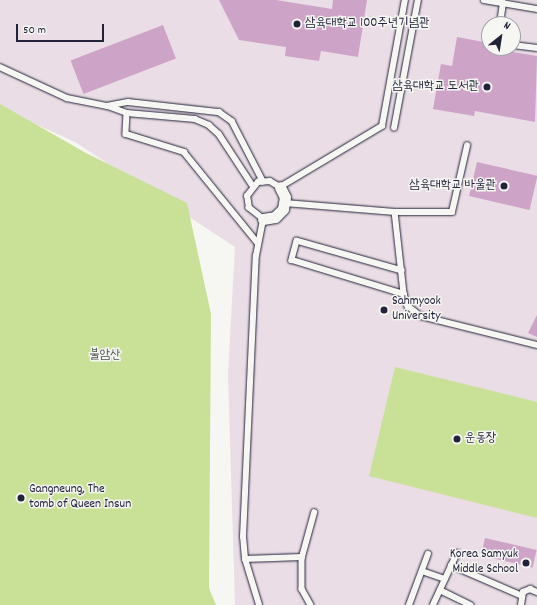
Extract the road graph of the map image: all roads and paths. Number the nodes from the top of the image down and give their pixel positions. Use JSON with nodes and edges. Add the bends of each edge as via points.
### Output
{"nodes":[{"id":1,"x":405,"y":0,"type":"edge"},
{"id":2,"x":418,"y":0,"type":"edge"},
{"id":3,"x":484,"y":0,"type":"edge"},
{"id":4,"x":503,"y":3,"type":"junction"},
{"id":5,"x":537,"y":9,"type":"edge"},
{"id":6,"x":501,"y":16,"type":"edge"},
{"id":7,"x":521,"y":46,"type":"edge"},
{"id":8,"x":537,"y":48,"type":"edge"},
{"id":9,"x":0,"y":66,"type":"edge"},
{"id":10,"x":106,"y":106,"type":"junction"},
{"id":11,"x":127,"y":113,"type":"junction"},
{"id":12,"x":394,"y":128,"type":"dead end"},
{"id":13,"x":467,"y":146,"type":"dead end"},
{"id":14,"x":264,"y":181,"type":"junction"},
{"id":15,"x":253,"y":186,"type":"junction"},
{"id":16,"x":280,"y":186,"type":"junction"},
{"id":17,"x":285,"y":203,"type":"junction"},
{"id":18,"x":395,"y":212,"type":"junction"},
{"id":19,"x":263,"y":219,"type":"junction"},
{"id":20,"x":258,"y":243,"type":"junction"},
{"id":21,"x":402,"y":271,"type":"junction"},
{"id":22,"x":404,"y":294,"type":"junction"},
{"id":23,"x":537,"y":345,"type":"edge"},
{"id":24,"x":314,"y":513,"type":"dead end"},
{"id":25,"x":456,"y":553,"type":"dead end"},
{"id":26,"x":428,"y":554,"type":"dead end"},
{"id":27,"x":302,"y":557,"type":"junction"},
{"id":28,"x":245,"y":558,"type":"junction"},
{"id":29,"x":451,"y":565,"type":"junction"},
{"id":30,"x":422,"y":571,"type":"junction"},
{"id":31,"x":445,"y":579,"type":"junction"},
{"id":32,"x":440,"y":590,"type":"junction"},
{"id":33,"x":537,"y":592,"type":"edge"},
{"id":34,"x":520,"y":595,"type":"junction"},
{"id":35,"x":259,"y":605,"type":"edge"},
{"id":36,"x":311,"y":605,"type":"edge"},
{"id":37,"x":408,"y":605,"type":"edge"},
{"id":38,"x":433,"y":605,"type":"edge"},
{"id":39,"x":470,"y":605,"type":"edge"},
{"id":40,"x":521,"y":605,"type":"edge"}],
"edges":[{"from":1,"to":16,"type":"lane","via":[[382,126]]},
{"from":2,"to":12,"type":"lane"},
{"from":3,"to":4,"type":"lane"},
{"from":4,"to":5,"type":"lane"},
{"from":4,"to":6,"type":"lane"},
{"from":7,"to":8,"type":"lane"},
{"from":9,"to":10,"type":"lane","via":[[66,98]]},
{"from":10,"to":11,"type":"lane"},
{"from":10,"to":14,"type":"lane","via":[[128,102],[219,112],[232,121]]},
{"from":11,"to":15,"type":"lane","via":[[195,119],[209,125],[219,134]]},
{"from":11,"to":20,"type":"lane","via":[[126,134],[184,152]]},
{"from":13,"to":18,"type":"lane","via":[[452,212]]},
{"from":14,"to":15,"type":"lane"},
{"from":14,"to":16,"type":"lane"},
{"from":15,"to":19,"type":"lane","via":[[247,203],[252,213]]},
{"from":16,"to":17,"type":"street"},
{"from":17,"to":18,"type":"lane"},
{"from":17,"to":19,"type":"street","via":[[280,214]]},
{"from":18,"to":21,"type":"lane"},
{"from":19,"to":20,"type":"lane"},
{"from":20,"to":28,"type":"lane","via":[[243,537]]},
{"from":21,"to":22,"type":"lane"},
{"from":21,"to":22,"type":"lane","via":[[297,241],[292,260]]},
{"from":22,"to":23,"type":"lane","via":[[408,306],[421,316]]},
{"from":24,"to":27,"type":"lane"},
{"from":25,"to":29,"type":"lane"},
{"from":26,"to":30,"type":"lane"},
{"from":27,"to":28,"type":"lane"},
{"from":27,"to":36,"type":"lane","via":[[302,589]]},
{"from":28,"to":35,"type":"lane"},
{"from":29,"to":31,"type":"lane"},
{"from":29,"to":34,"type":"lane"},
{"from":30,"to":31,"type":"lane"},
{"from":30,"to":37,"type":"lane"},
{"from":31,"to":32,"type":"lane"},
{"from":32,"to":38,"type":"lane"},
{"from":32,"to":39,"type":"lane"},
{"from":33,"to":34,"type":"lane","via":[[526,590]]},
{"from":34,"to":40,"type":"lane"}]}
